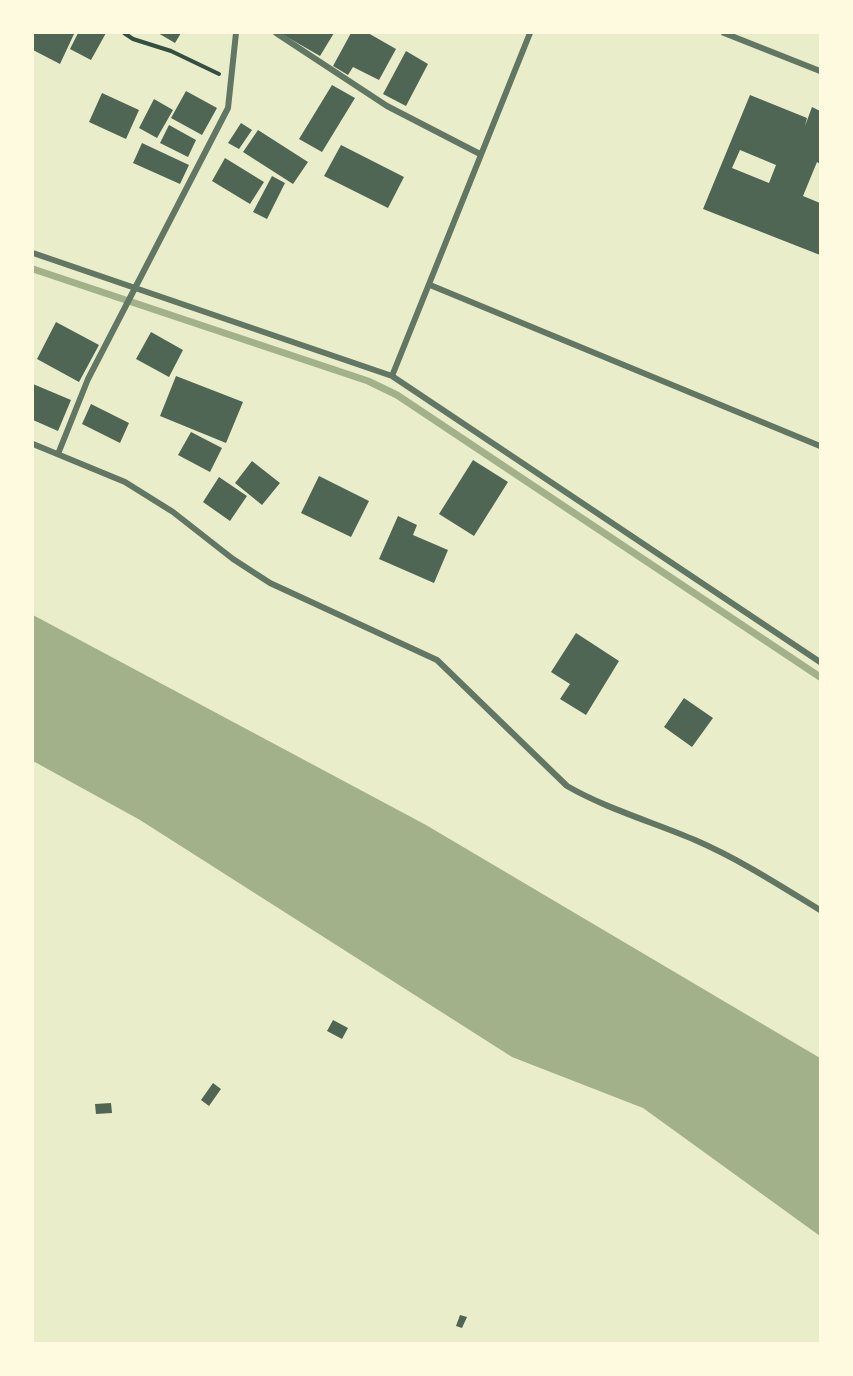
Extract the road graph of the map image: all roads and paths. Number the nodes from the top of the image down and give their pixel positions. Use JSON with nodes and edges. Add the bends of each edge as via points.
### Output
{"nodes":[{"id":1,"x":124,"y":33,"type":"edge"},
{"id":2,"x":236,"y":33,"type":"edge"},
{"id":3,"x":276,"y":33,"type":"edge"},
{"id":4,"x":530,"y":33,"type":"edge"},
{"id":5,"x":724,"y":33,"type":"edge"},
{"id":6,"x":820,"y":71,"type":"edge"},
{"id":7,"x":231,"y":77,"type":"junction"},
{"id":8,"x":480,"y":154,"type":"junction"},
{"id":9,"x":33,"y":254,"type":"edge"},
{"id":10,"x":430,"y":285,"type":"junction"},
{"id":11,"x":135,"y":287,"type":"junction"},
{"id":12,"x":392,"y":376,"type":"junction"},
{"id":13,"x":33,"y":444,"type":"edge"},
{"id":14,"x":820,"y":446,"type":"edge"},
{"id":15,"x":58,"y":454,"type":"junction"},
{"id":16,"x":820,"y":662,"type":"edge"},
{"id":17,"x":820,"y":910,"type":"edge"}],
"edges":[{"from":1,"to":7,"type":"path"},
{"from":2,"to":7,"type":"street"},
{"from":3,"to":8,"type":"street","via":[[387,106]]},
{"from":4,"to":8,"type":"street"},
{"from":5,"to":6,"type":"street"},
{"from":7,"to":11,"type":"street","via":[[228,108]]},
{"from":8,"to":10,"type":"street"},
{"from":9,"to":11,"type":"street"},
{"from":10,"to":12,"type":"street"},
{"from":10,"to":14,"type":"street"},
{"from":11,"to":12,"type":"street"},
{"from":11,"to":15,"type":"street","via":[[88,379]]},
{"from":12,"to":16,"type":"street"},
{"from":13,"to":15,"type":"street"},
{"from":15,"to":17,"type":"street","via":[[124,482],[270,583],[437,660],[567,786],[697,841]]}]}
